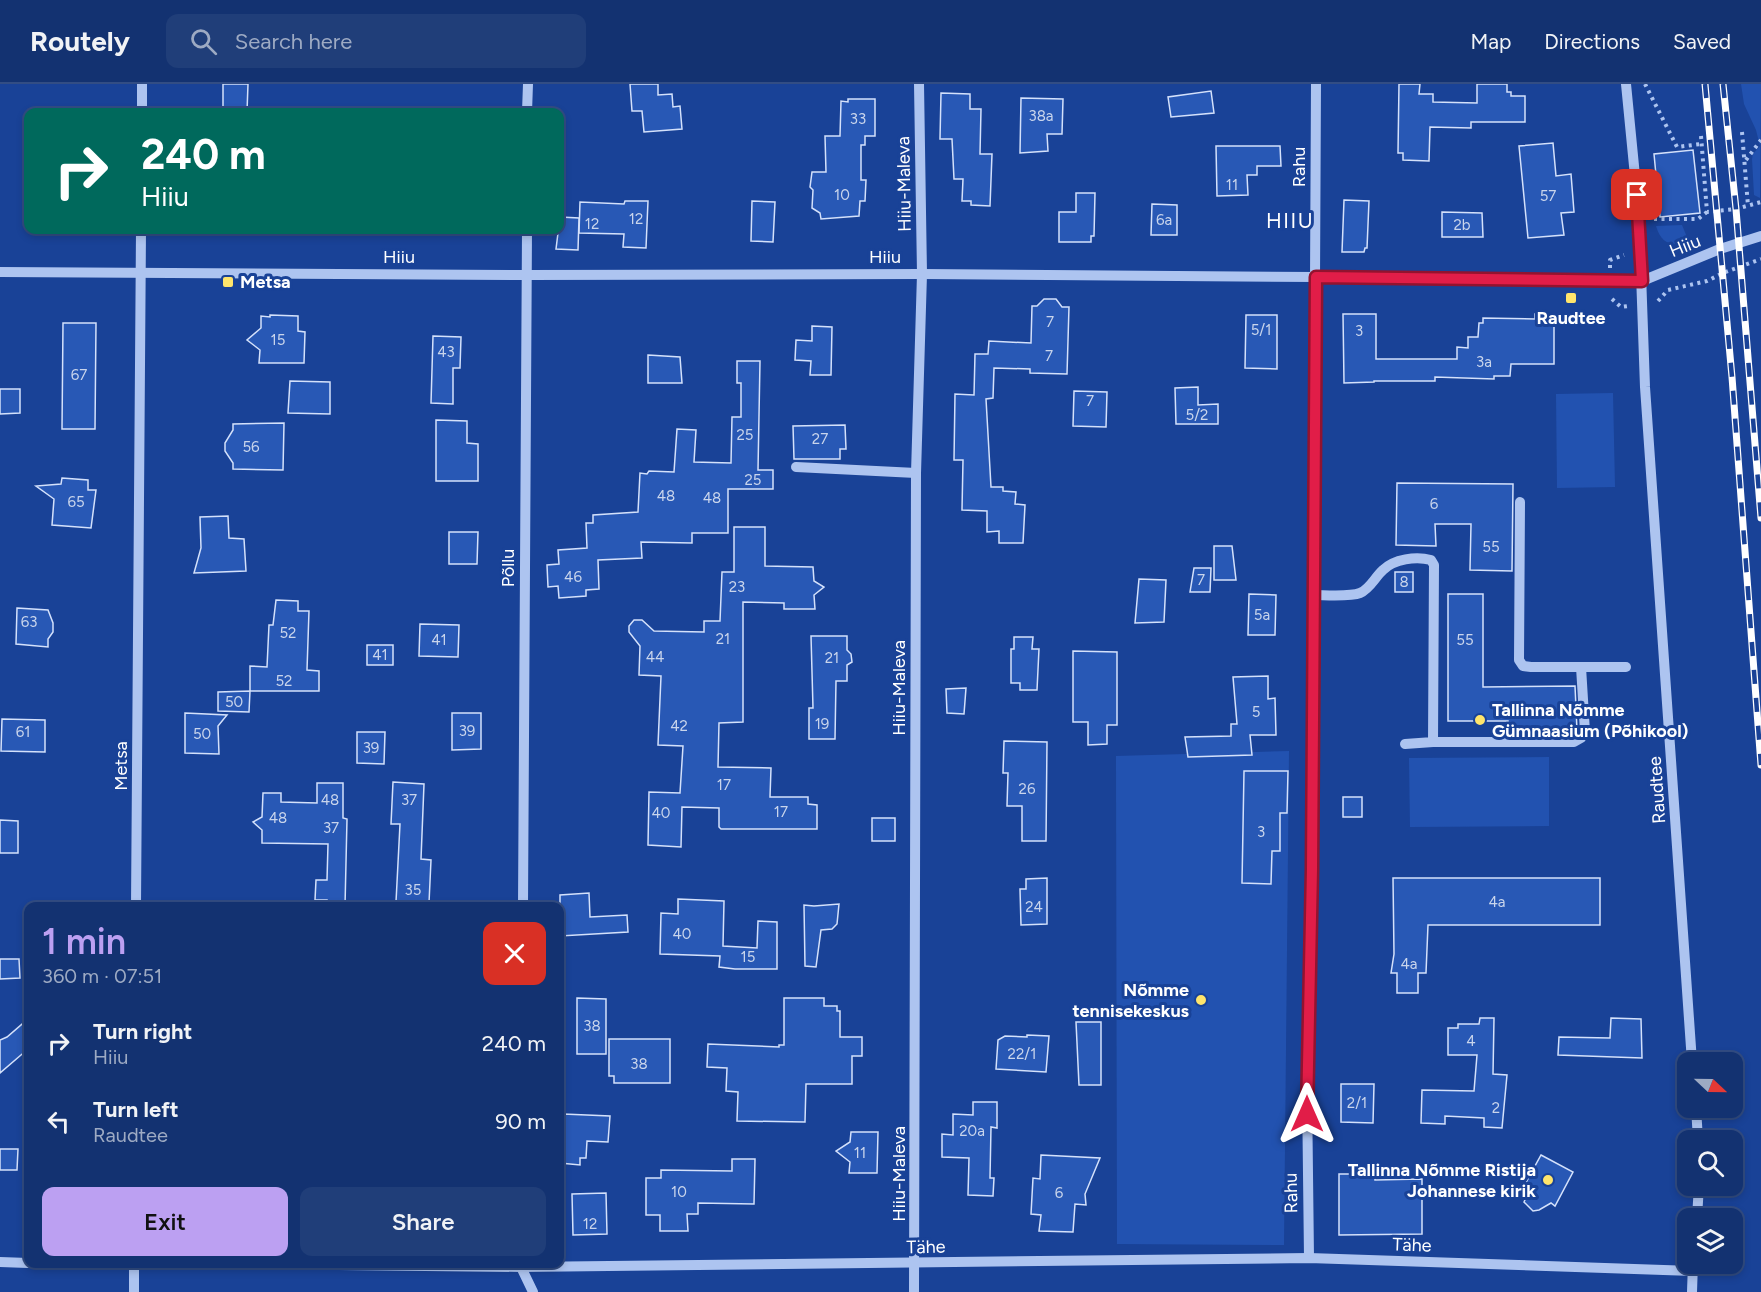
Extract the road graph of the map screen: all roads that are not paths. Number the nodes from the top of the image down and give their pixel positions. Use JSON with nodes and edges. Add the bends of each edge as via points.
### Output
{"nodes":[{"id":1,"x":142,"y":84,"type":"edge"},
{"id":2,"x":528,"y":84,"type":"edge"},
{"id":3,"x":919,"y":84,"type":"edge"},
{"id":4,"x":1316,"y":84,"type":"edge"},
{"id":5,"x":1626,"y":84,"type":"edge"},
{"id":6,"x":142,"y":108,"type":"edge"},
{"id":7,"x":527,"y":108,"type":"edge"},
{"id":8,"x":141,"y":234,"type":"edge"},
{"id":9,"x":527,"y":234,"type":"edge"},
{"id":10,"x":1761,"y":236,"type":"edge"},
{"id":11,"x":0,"y":272,"type":"edge"},
{"id":12,"x":141,"y":272,"type":"junction"},
{"id":13,"x":922,"y":274,"type":"junction"},
{"id":14,"x":527,"y":275,"type":"junction"},
{"id":15,"x":1316,"y":277,"type":"junction"},
{"id":16,"x":1642,"y":281,"type":"junction"},
{"id":17,"x":796,"y":467,"type":"dead end"},
{"id":18,"x":916,"y":472,"type":"junction"},
{"id":19,"x":1520,"y":502,"type":"dead end"},
{"id":20,"x":1314,"y":595,"type":"junction"},
{"id":21,"x":1626,"y":667,"type":"dead end"},
{"id":22,"x":1581,"y":668,"type":"junction"},
{"id":23,"x":1433,"y":742,"type":"junction"},
{"id":24,"x":1405,"y":744,"type":"dead end"},
{"id":25,"x":136,"y":902,"type":"edge"},
{"id":26,"x":523,"y":902,"type":"edge"},
{"id":27,"x":1691,"y":1052,"type":"edge"},
{"id":28,"x":1309,"y":1258,"type":"junction"},
{"id":29,"x":0,"y":1262,"type":"edge"},
{"id":30,"x":24,"y":1263,"type":"edge"},
{"id":31,"x":915,"y":1264,"type":"junction"},
{"id":32,"x":564,"y":1265,"type":"edge"},
{"id":33,"x":1677,"y":1267,"type":"edge"},
{"id":34,"x":134,"y":1268,"type":"edge"},
{"id":35,"x":522,"y":1268,"type":"edge"},
{"id":36,"x":1693,"y":1274,"type":"edge"},
{"id":37,"x":134,"y":1292,"type":"edge"},
{"id":38,"x":532,"y":1292,"type":"edge"},
{"id":39,"x":914,"y":1292,"type":"edge"},
{"id":40,"x":1692,"y":1292,"type":"edge"}],
"edges":[{"from":1,"to":6,"type":"street"},
{"from":2,"to":7,"type":"street"},
{"from":3,"to":13,"type":"street","name":"Hiiu-Maleva"},
{"from":4,"to":15,"type":"street","name":"Rahu"},
{"from":5,"to":16,"type":"street","name":"Raudtee"},
{"from":8,"to":12,"type":"street","name":"Metsa"},
{"from":9,"to":14,"type":"street","name":"Põllu"},
{"from":10,"to":16,"type":"street","name":"Hiiu"},
{"from":11,"to":12,"type":"street","name":"Hiiu"},
{"from":12,"to":14,"type":"street","name":"Hiiu"},
{"from":12,"to":25,"type":"street","name":"Metsa"},
{"from":13,"to":14,"type":"street","name":"Hiiu"},
{"from":13,"to":15,"type":"street","name":"Hiiu"},
{"from":13,"to":18,"type":"street","name":"Hiiu-Maleva"},
{"from":14,"to":26,"type":"street","name":"Põllu"},
{"from":15,"to":16,"type":"street","name":"Hiiu"},
{"from":15,"to":20,"type":"street","name":"Rahu"},
{"from":16,"to":27,"type":"street","name":"Raudtee","via":[[1645,387]]},
{"from":17,"to":18,"type":"street"},
{"from":18,"to":31,"type":"street","name":"Hiiu-Maleva"},
{"from":19,"to":22,"type":"street","via":[[1518,660],[1523,666]]},
{"from":20,"to":23,"type":"street","via":[[1359,594],[1392,562],[1431,560]]},
{"from":20,"to":28,"type":"street","name":"Rahu","via":[[1307,1090]]},
{"from":21,"to":22,"type":"street"},
{"from":22,"to":23,"type":"street","via":[[1585,732],[1574,742]]},
{"from":23,"to":24,"type":"street"},
{"from":28,"to":31,"type":"street","name":"Tähe"},
{"from":28,"to":33,"type":"street","name":"Tähe"},
{"from":29,"to":30,"type":"street"},
{"from":31,"to":32,"type":"street","name":"Tähe"},
{"from":31,"to":39,"type":"street","name":"Hiiu-Maleva"},
{"from":34,"to":37,"type":"street"},
{"from":35,"to":38,"type":"street"},
{"from":36,"to":40,"type":"street"}]}
